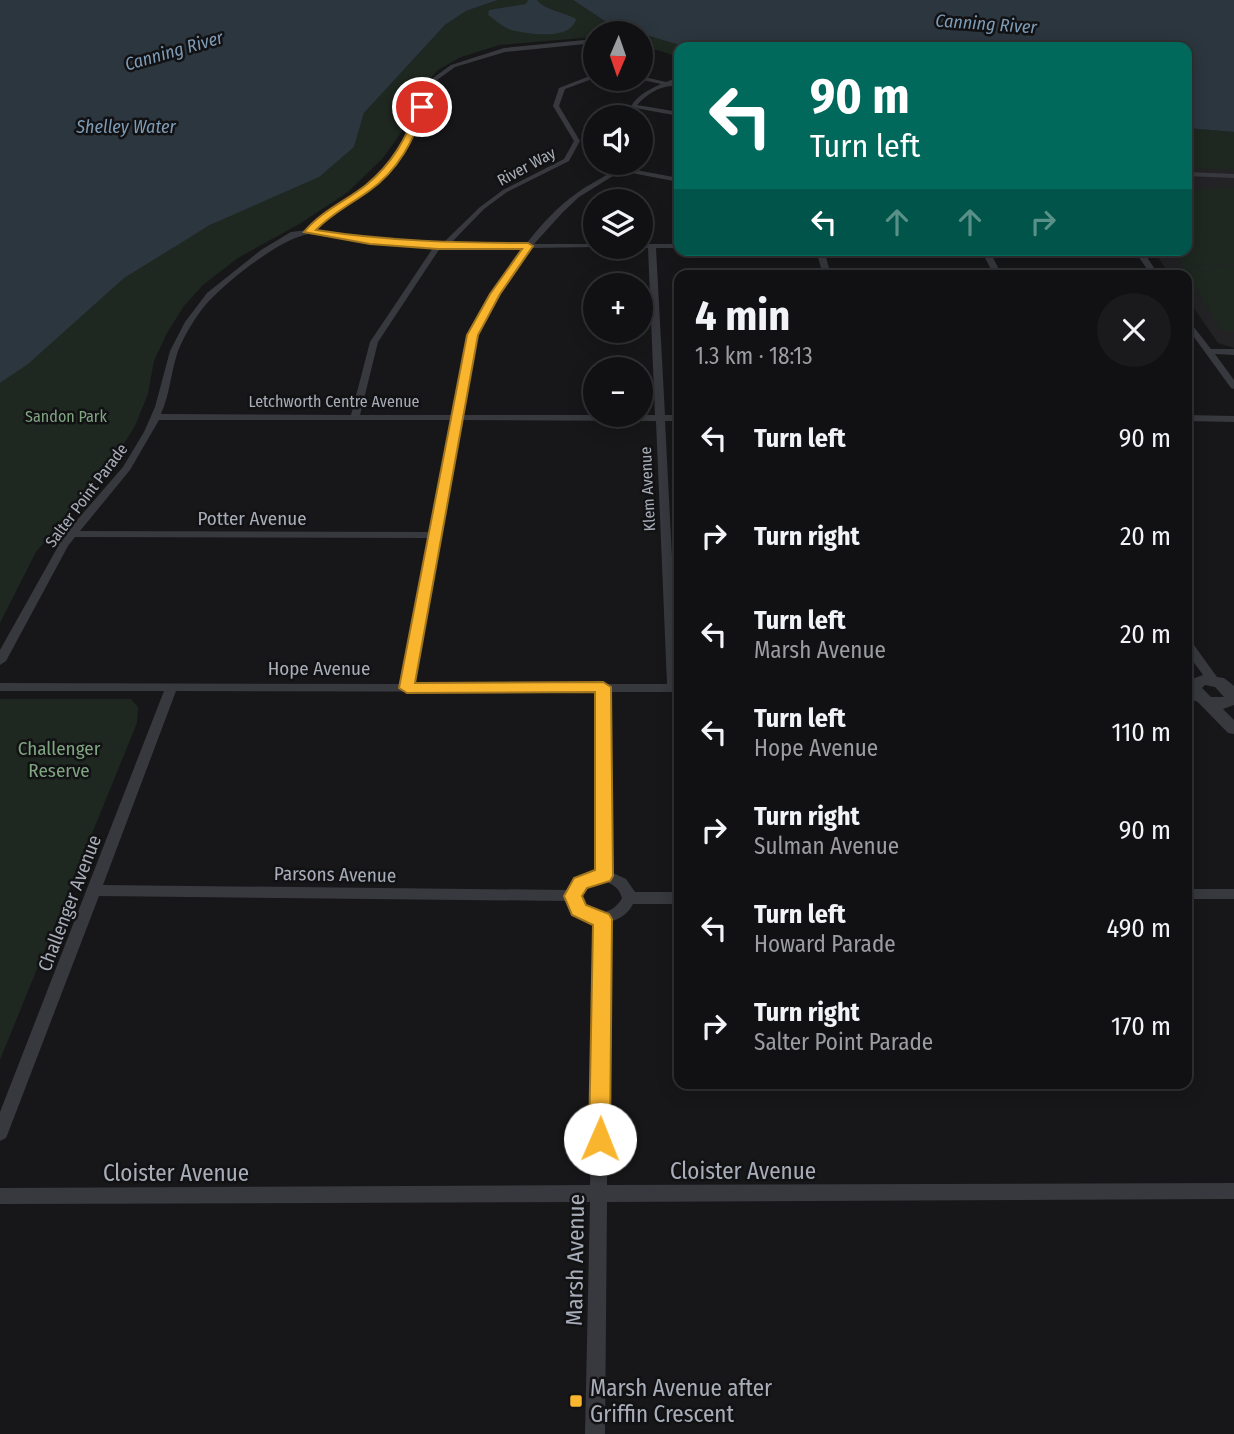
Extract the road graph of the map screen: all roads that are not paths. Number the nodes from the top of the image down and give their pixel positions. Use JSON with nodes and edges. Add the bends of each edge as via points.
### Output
{"nodes":[{"id":1,"x":583,"y":42,"type":"edge"},
{"id":2,"x":583,"y":80,"type":"edge"},
{"id":3,"x":653,"y":80,"type":"edge"},
{"id":4,"x":674,"y":81,"type":"edge"},
{"id":5,"x":668,"y":83,"type":"junction"},
{"id":6,"x":674,"y":85,"type":"edge"},
{"id":7,"x":634,"y":105,"type":"edge"},
{"id":8,"x":653,"y":109,"type":"edge"},
{"id":9,"x":674,"y":113,"type":"edge"},
{"id":10,"x":1192,"y":174,"type":"edge"},
{"id":11,"x":610,"y":175,"type":"edge"},
{"id":12,"x":652,"y":175,"type":"edge"},
{"id":13,"x":1234,"y":176,"type":"edge"},
{"id":14,"x":674,"y":179,"type":"edge"},
{"id":15,"x":309,"y":232,"type":"junction"},
{"id":16,"x":441,"y":246,"type":"junction"},
{"id":17,"x":528,"y":246,"type":"junction"},
{"id":18,"x":583,"y":246,"type":"edge"},
{"id":19,"x":653,"y":246,"type":"edge"},
{"id":20,"x":674,"y":246,"type":"edge"},
{"id":21,"x":653,"y":259,"type":"edge"},
{"id":22,"x":1192,"y":327,"type":"edge"},
{"id":23,"x":1210,"y":351,"type":"junction"},
{"id":24,"x":1234,"y":352,"type":"edge"},
{"id":25,"x":1234,"y":386,"type":"edge"},
{"id":26,"x":156,"y":416,"type":"junction"},
{"id":27,"x":355,"y":417,"type":"junction"},
{"id":28,"x":456,"y":417,"type":"junction"},
{"id":29,"x":659,"y":418,"type":"junction"},
{"id":30,"x":674,"y":418,"type":"edge"},
{"id":31,"x":1192,"y":418,"type":"edge"},
{"id":32,"x":1234,"y":419,"type":"edge"},
{"id":33,"x":71,"y":534,"type":"junction"},
{"id":34,"x":434,"y":535,"type":"junction"},
{"id":35,"x":1192,"y":653,"type":"edge"},
{"id":36,"x":674,"y":656,"type":"edge"},
{"id":37,"x":0,"y":661,"type":"edge"},
{"id":38,"x":0,"y":687,"type":"edge"},
{"id":39,"x":172,"y":687,"type":"junction"},
{"id":40,"x":603,"y":687,"type":"junction"},
{"id":41,"x":407,"y":688,"type":"junction"},
{"id":42,"x":674,"y":688,"type":"edge"},
{"id":43,"x":1212,"y":691,"type":"edge"},
{"id":44,"x":1234,"y":729,"type":"edge"},
{"id":45,"x":604,"y":876,"type":"junction"},
{"id":46,"x":95,"y":890,"type":"junction"},
{"id":47,"x":1192,"y":894,"type":"edge"},
{"id":48,"x":1234,"y":894,"type":"edge"},
{"id":49,"x":573,"y":896,"type":"junction"},
{"id":50,"x":628,"y":898,"type":"junction"},
{"id":51,"x":674,"y":898,"type":"edge"},
{"id":52,"x":603,"y":919,"type":"junction"},
{"id":53,"x":0,"y":1133,"type":"edge"},
{"id":54,"x":1234,"y":1191,"type":"edge"},
{"id":55,"x":599,"y":1194,"type":"junction"},
{"id":56,"x":0,"y":1196,"type":"edge"},
{"id":57,"x":595,"y":1434,"type":"edge"}],
"edges":[{"from":1,"to":15,"type":"street","name":"Salter Point Parade","via":[[518,47],[453,66],[435,79],[407,146],[393,164]]},
{"from":2,"to":16,"type":"street","name":"River Way","via":[[562,88],[556,106],[577,141],[567,160],[505,191]]},
{"from":3,"to":5,"type":"street"},
{"from":4,"to":5,"type":"street"},
{"from":5,"to":6,"type":"street"},
{"from":5,"to":7,"type":"street"},
{"from":8,"to":9,"type":"street"},
{"from":10,"to":13,"type":"street"},
{"from":11,"to":17,"type":"street","via":[[577,196]]},
{"from":12,"to":14,"type":"street"},
{"from":15,"to":16,"type":"street"},
{"from":15,"to":26,"type":"street","name":"Salter Point Parade","via":[[295,234],[264,252],[205,300],[174,351]]},
{"from":16,"to":17,"type":"street"},
{"from":16,"to":27,"type":"street","name":"River Way","via":[[374,342]]},
{"from":17,"to":18,"type":"street"},
{"from":17,"to":28,"type":"street","via":[[472,335]]},
{"from":19,"to":20,"type":"street"},
{"from":21,"to":29,"type":"street","name":"Klem Avenue"},
{"from":22,"to":23,"type":"street"},
{"from":23,"to":24,"type":"street"},
{"from":23,"to":25,"type":"street"},
{"from":26,"to":27,"type":"street","name":"Letchworth Centre Avenue"},
{"from":26,"to":33,"type":"street","name":"Salter Point Parade","via":[[127,468]]},
{"from":27,"to":28,"type":"street","name":"Letchworth Centre Avenue"},
{"from":28,"to":29,"type":"street","name":"Letchworth Centre Avenue"},
{"from":28,"to":34,"type":"street"},
{"from":29,"to":30,"type":"street","name":"Letchworth Centre Avenue"},
{"from":29,"to":36,"type":"street","name":"Klem Avenue"},
{"from":31,"to":32,"type":"street"},
{"from":33,"to":34,"type":"street","name":"Potter Avenue"},
{"from":33,"to":37,"type":"street","name":"Salter Point Parade"},
{"from":34,"to":41,"type":"street"},
{"from":35,"to":43,"type":"street"},
{"from":38,"to":39,"type":"street","name":"Hope Avenue"},
{"from":39,"to":41,"type":"street","name":"Hope Avenue"},
{"from":39,"to":46,"type":"street","name":"Challenger Avenue"},
{"from":40,"to":41,"type":"street","name":"Hope Avenue"},
{"from":40,"to":42,"type":"street","name":"Hope Avenue"},
{"from":40,"to":45,"type":"street"},
{"from":43,"to":44,"type":"street"},
{"from":45,"to":49,"type":"street","via":[[580,883]]},
{"from":45,"to":50,"type":"street","via":[[624,885]]},
{"from":46,"to":49,"type":"street","name":"Parsons Avenue"},
{"from":46,"to":53,"type":"street","name":"Challenger Avenue"},
{"from":47,"to":48,"type":"street"},
{"from":49,"to":52,"type":"street","via":[[578,910]]},
{"from":50,"to":51,"type":"street"},
{"from":50,"to":52,"type":"street","via":[[623,910]]},
{"from":52,"to":55,"type":"street","name":"Marsh Avenue"},
{"from":54,"to":55,"type":"street","name":"Cloister Avenue"},
{"from":55,"to":56,"type":"street","name":"Cloister Avenue"},
{"from":55,"to":57,"type":"street","name":"Marsh Avenue"}]}
